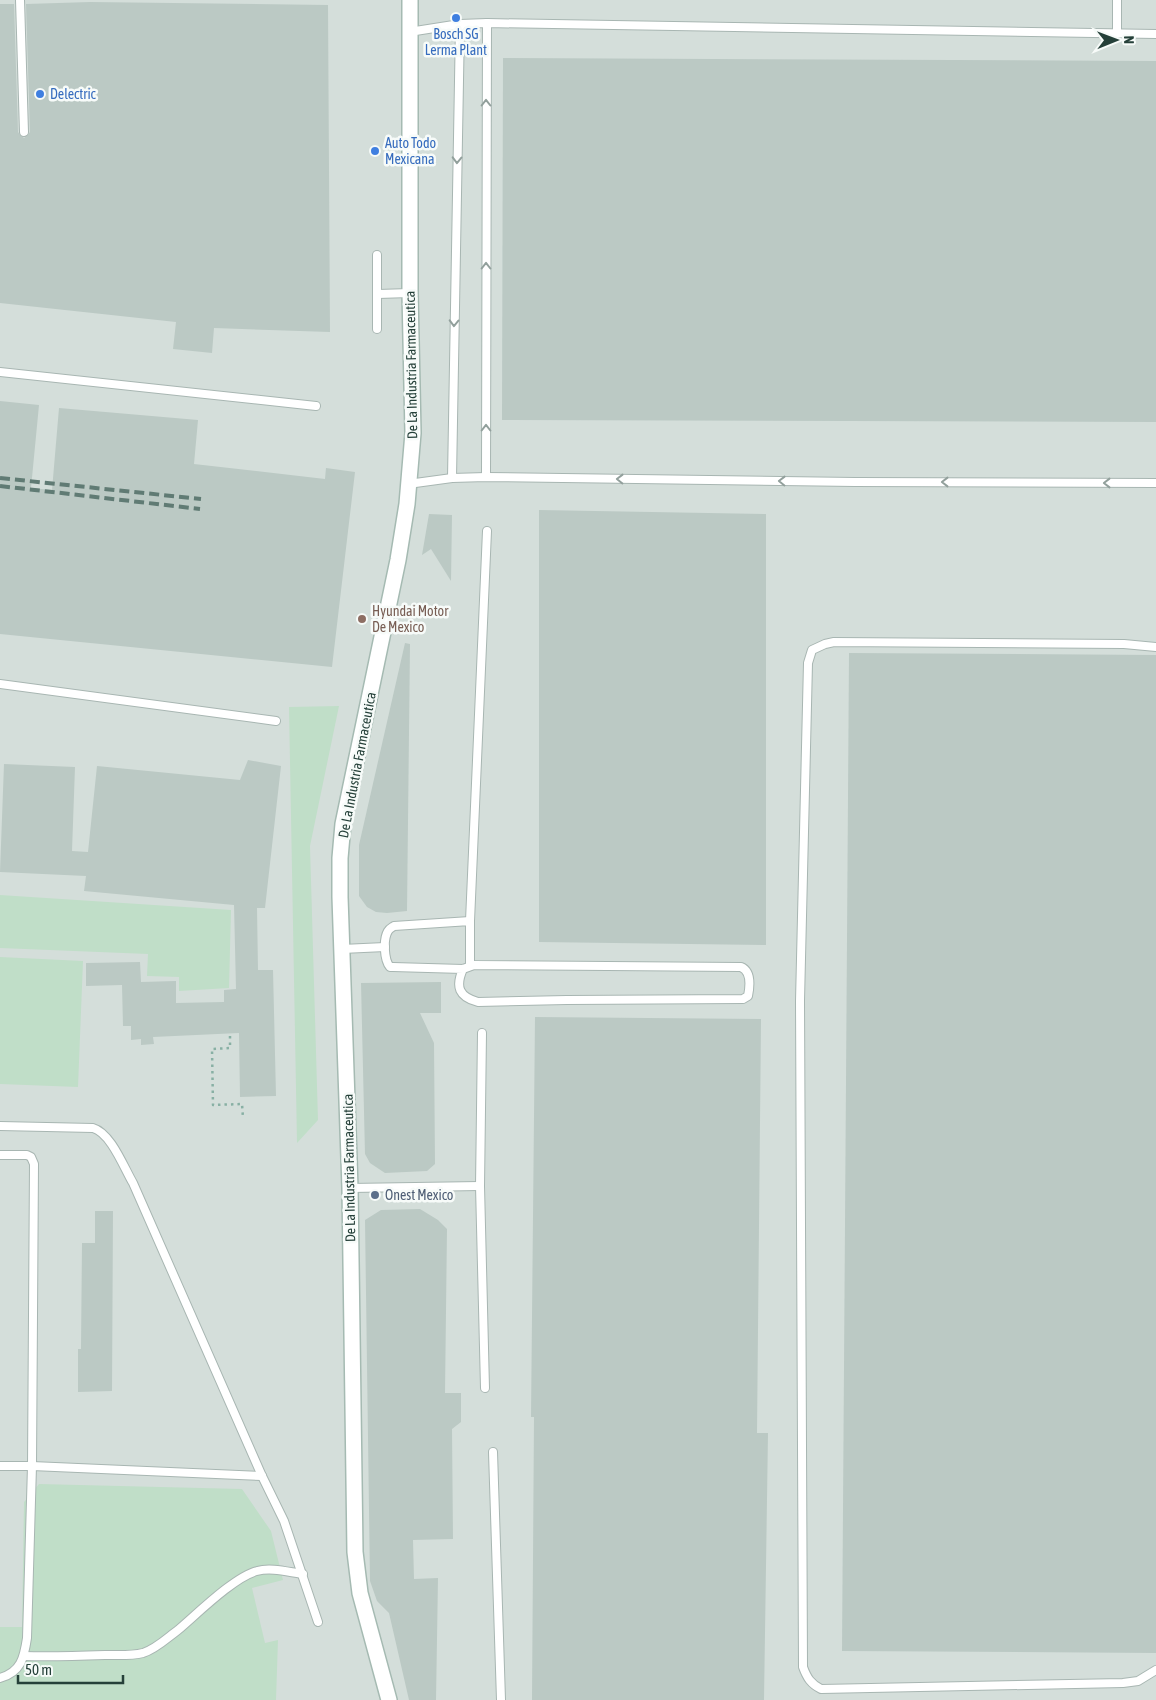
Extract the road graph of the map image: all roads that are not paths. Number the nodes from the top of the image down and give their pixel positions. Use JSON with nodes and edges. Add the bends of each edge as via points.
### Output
{"nodes":[{"id":1,"x":20,"y":0,"type":"edge"},
{"id":2,"x":410,"y":0,"type":"edge"},
{"id":3,"x":1117,"y":0,"type":"edge"},
{"id":4,"x":487,"y":23,"type":"junction"},
{"id":5,"x":460,"y":24,"type":"junction"},
{"id":6,"x":409,"y":32,"type":"junction"},
{"id":7,"x":1117,"y":32,"type":"junction"},
{"id":8,"x":1156,"y":34,"type":"edge"},
{"id":9,"x":24,"y":132,"type":"dead end"},
{"id":10,"x":377,"y":255,"type":"dead end"},
{"id":11,"x":410,"y":293,"type":"junction"},
{"id":12,"x":378,"y":294,"type":"junction"},
{"id":13,"x":377,"y":329,"type":"dead end"},
{"id":14,"x":0,"y":372,"type":"edge"},
{"id":15,"x":316,"y":406,"type":"dead end"},
{"id":16,"x":486,"y":477,"type":"junction"},
{"id":17,"x":452,"y":478,"type":"junction"},
{"id":18,"x":1156,"y":483,"type":"edge"},
{"id":19,"x":408,"y":484,"type":"junction"},
{"id":20,"x":487,"y":531,"type":"dead end"},
{"id":21,"x":1156,"y":647,"type":"edge"},
{"id":22,"x":0,"y":684,"type":"edge"},
{"id":23,"x":276,"y":720,"type":"dead end"},
{"id":24,"x":470,"y":921,"type":"junction"},
{"id":25,"x":385,"y":947,"type":"junction"},
{"id":26,"x":342,"y":949,"type":"junction"},
{"id":27,"x":466,"y":968,"type":"junction"},
{"id":28,"x":482,"y":1032,"type":"dead end"},
{"id":29,"x":0,"y":1126,"type":"edge"},
{"id":30,"x":0,"y":1155,"type":"edge"},
{"id":31,"x":480,"y":1186,"type":"junction"},
{"id":32,"x":350,"y":1188,"type":"junction"},
{"id":33,"x":485,"y":1388,"type":"dead end"},
{"id":34,"x":493,"y":1452,"type":"dead end"},
{"id":35,"x":0,"y":1466,"type":"edge"},
{"id":36,"x":32,"y":1466,"type":"junction"},
{"id":37,"x":262,"y":1476,"type":"junction"},
{"id":38,"x":302,"y":1574,"type":"junction"},
{"id":39,"x":318,"y":1622,"type":"dead end"},
{"id":40,"x":24,"y":1656,"type":"junction"},
{"id":41,"x":1156,"y":1670,"type":"edge"},
{"id":42,"x":0,"y":1678,"type":"edge"},
{"id":43,"x":389,"y":1700,"type":"edge"},
{"id":44,"x":501,"y":1700,"type":"edge"}],
"edges":[{"from":1,"to":9,"type":"lane"},
{"from":2,"to":6,"type":"main road","name":"De La Industria Farmaceutica"},
{"from":3,"to":7,"type":"lane"},
{"from":4,"to":5,"type":"lane"},
{"from":4,"to":7,"type":"lane"},
{"from":16,"to":4,"type":"lane","one_way":true},
{"from":5,"to":6,"type":"lane"},
{"from":5,"to":17,"type":"lane","one_way":true},
{"from":6,"to":11,"type":"main road","name":"De La Industria Farmaceutica"},
{"from":7,"to":8,"type":"lane"},
{"from":10,"to":12,"type":"lane"},
{"from":11,"to":12,"type":"lane"},
{"from":11,"to":19,"type":"main road","name":"De La Industria Farmaceutica","via":[[413,433]]},
{"from":12,"to":13,"type":"lane"},
{"from":14,"to":15,"type":"lane"},
{"from":16,"to":17,"type":"lane"},
{"from":18,"to":16,"type":"lane","one_way":true},
{"from":17,"to":19,"type":"lane"},
{"from":19,"to":26,"type":"main road","name":"De La Industria Farmaceutica","via":[[398,560],[343,824]]},
{"from":20,"to":24,"type":"lane"},
{"from":21,"to":41,"type":"lane","via":[[1124,644],[834,642],[812,650],[808,662],[800,1021],[802,1657],[806,1675],[813,1686],[821,1689],[894,1688],[1123,1683],[1138,1681]]},
{"from":22,"to":23,"type":"lane"},
{"from":24,"to":25,"type":"lane","via":[[394,926],[388,931]]},
{"from":24,"to":27,"type":"lane"},
{"from":25,"to":26,"type":"lane"},
{"from":25,"to":27,"type":"lane","via":[[390,967]]},
{"from":26,"to":32,"type":"main road","name":"De La Industria Farmaceutica"},
{"from":27,"to":27,"type":"lane","via":[[741,967],[748,973],[749,990],[743,999],[478,1002],[464,997],[460,990],[459,978]]},
{"from":28,"to":31,"type":"lane"},
{"from":29,"to":37,"type":"lane","via":[[93,1128],[102,1133],[112,1146],[133,1183]]},
{"from":30,"to":36,"type":"lane","via":[[27,1155],[34,1164]]},
{"from":31,"to":32,"type":"lane"},
{"from":31,"to":33,"type":"lane"},
{"from":32,"to":43,"type":"main road","name":"De La Industria Farmaceutica","via":[[355,1552],[360,1593]]},
{"from":34,"to":44,"type":"lane"},
{"from":35,"to":36,"type":"lane"},
{"from":36,"to":37,"type":"lane"},
{"from":36,"to":40,"type":"lane"},
{"from":37,"to":38,"type":"lane","via":[[284,1521]]},
{"from":38,"to":39,"type":"lane"},
{"from":38,"to":40,"type":"lane","via":[[270,1570],[246,1575],[169,1637],[142,1653]]},
{"from":40,"to":42,"type":"lane","via":[[11,1675]]}]}
